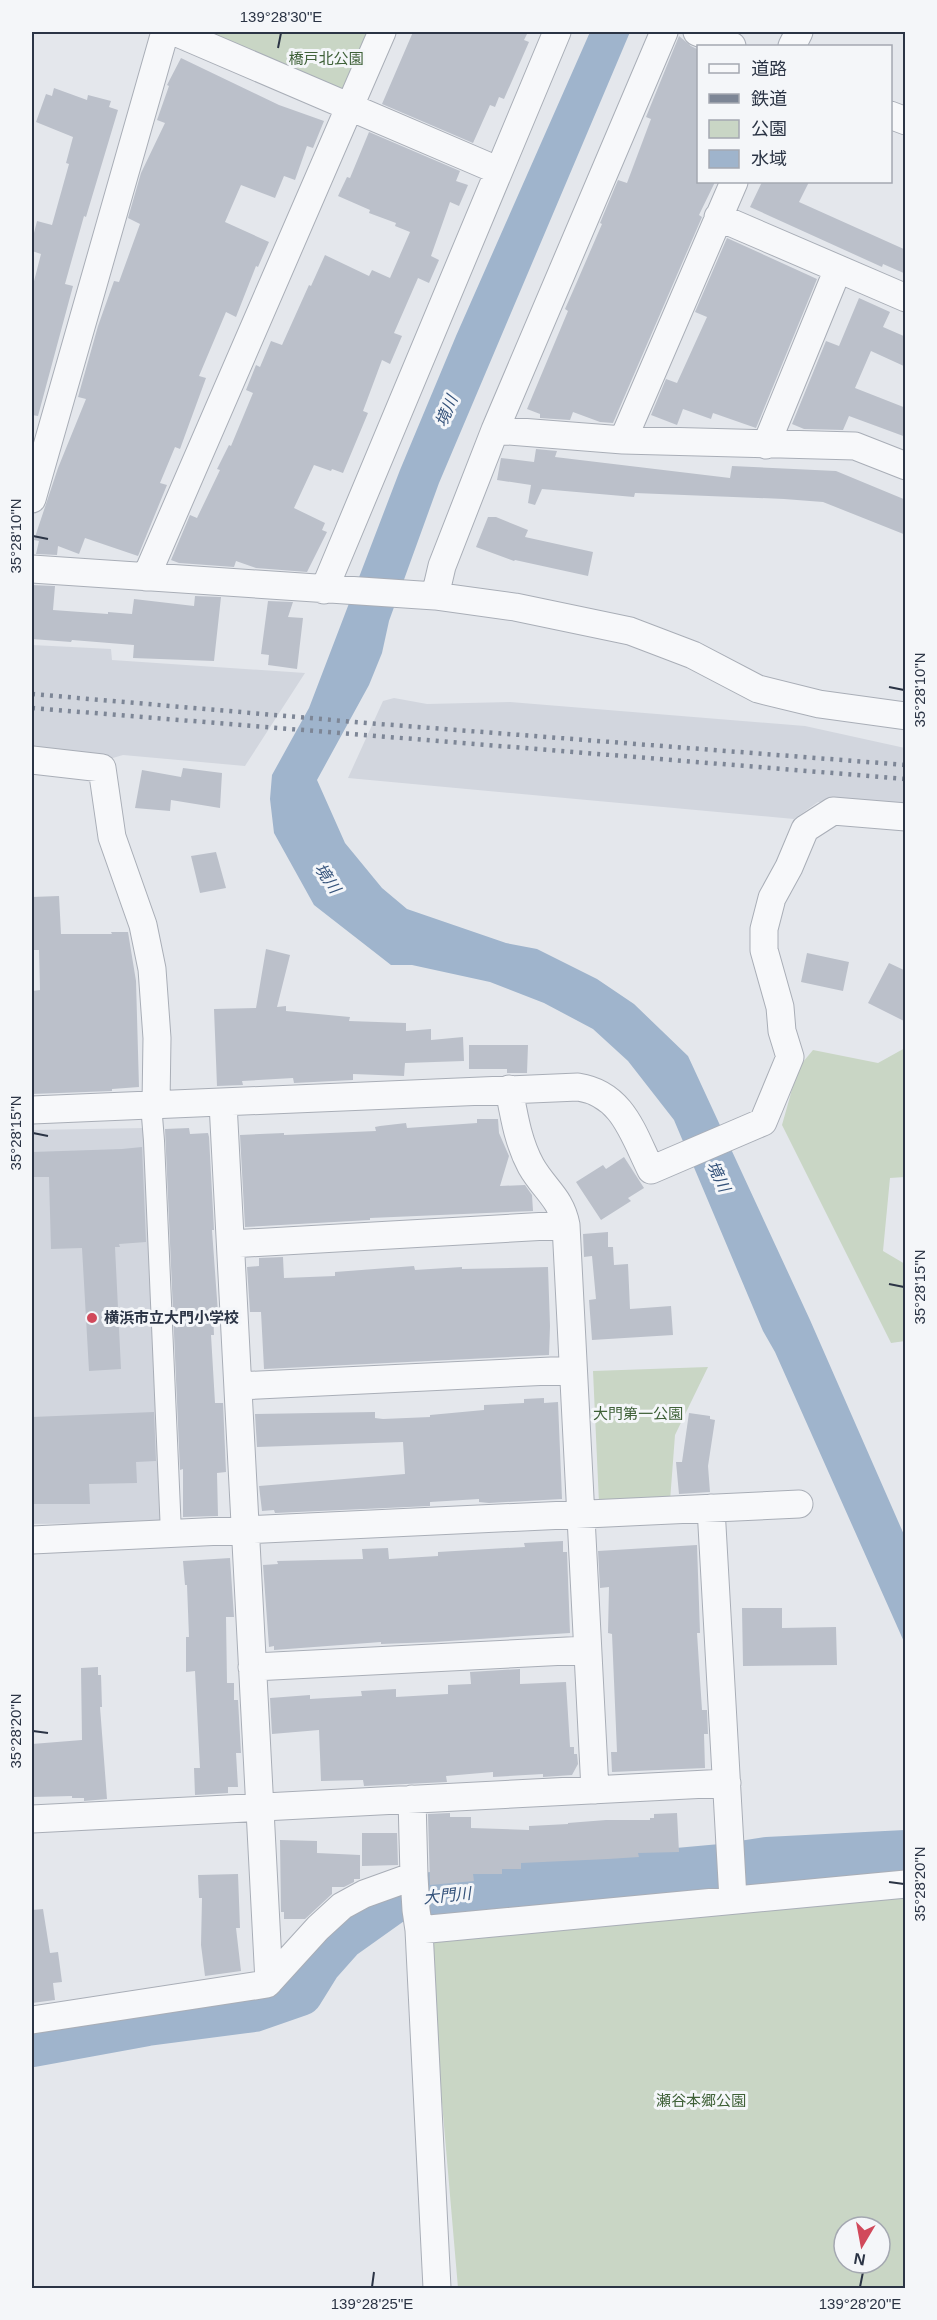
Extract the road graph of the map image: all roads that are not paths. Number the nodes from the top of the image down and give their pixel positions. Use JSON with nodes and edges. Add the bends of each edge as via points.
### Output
{"nodes":[{"id":1,"x":165,"y":32,"type":"edge"},
{"id":2,"x":175,"y":32,"type":"edge"},
{"id":3,"x":382,"y":32,"type":"edge"},
{"id":4,"x":556,"y":32,"type":"edge"},
{"id":5,"x":664,"y":32,"type":"edge"},
{"id":6,"x":697,"y":32,"type":"edge"},
{"id":7,"x":730,"y":45,"type":"edge"},
{"id":8,"x":350,"y":107,"type":"junction"},
{"id":9,"x":892,"y":115,"type":"edge"},
{"id":10,"x":906,"y":121,"type":"edge"},
{"id":11,"x":497,"y":170,"type":"junction"},
{"id":12,"x":734,"y":183,"type":"edge"},
{"id":13,"x":718,"y":217,"type":"junction"},
{"id":14,"x":838,"y":269,"type":"junction"},
{"id":15,"x":906,"y":298,"type":"edge"},
{"id":16,"x":495,"y":430,"type":"junction"},
{"id":17,"x":624,"y":440,"type":"junction"},
{"id":18,"x":766,"y":445,"type":"junction"},
{"id":19,"x":906,"y":466,"type":"edge"},
{"id":20,"x":32,"y":500,"type":"edge"},
{"id":21,"x":32,"y":569,"type":"edge"},
{"id":22,"x":146,"y":577,"type":"junction"},
{"id":23,"x":328,"y":590,"type":"junction"},
{"id":24,"x":435,"y":596,"type":"junction"},
{"id":25,"x":906,"y":716,"type":"edge"},
{"id":26,"x":32,"y":760,"type":"edge"},
{"id":27,"x":906,"y":817,"type":"edge"},
{"id":28,"x":509,"y":1089,"type":"junction"},
{"id":29,"x":223,"y":1103,"type":"junction"},
{"id":30,"x":154,"y":1104,"type":"junction"},
{"id":31,"x":32,"y":1110,"type":"edge"},
{"id":32,"x":566,"y":1225,"type":"junction"},
{"id":33,"x":231,"y":1244,"type":"junction"},
{"id":34,"x":573,"y":1370,"type":"junction"},
{"id":35,"x":238,"y":1386,"type":"junction"},
{"id":36,"x":799,"y":1503,"type":"dead end"},
{"id":37,"x":711,"y":1508,"type":"junction"},
{"id":38,"x":581,"y":1514,"type":"junction"},
{"id":39,"x":245,"y":1530,"type":"junction"},
{"id":40,"x":171,"y":1533,"type":"junction"},
{"id":41,"x":32,"y":1540,"type":"edge"},
{"id":42,"x":587,"y":1650,"type":"junction"},
{"id":43,"x":252,"y":1667,"type":"junction"},
{"id":44,"x":727,"y":1783,"type":"junction"},
{"id":45,"x":595,"y":1790,"type":"junction"},
{"id":46,"x":412,"y":1799,"type":"junction"},
{"id":47,"x":260,"y":1808,"type":"junction"},
{"id":48,"x":32,"y":1819,"type":"edge"},
{"id":49,"x":733,"y":1877,"type":"junction"},
{"id":50,"x":906,"y":1884,"type":"edge"},
{"id":51,"x":416,"y":1899,"type":"junction"},
{"id":52,"x":269,"y":1982,"type":"junction"},
{"id":53,"x":32,"y":2020,"type":"edge"},
{"id":54,"x":436,"y":2288,"type":"edge"}],
"edges":[{"from":1,"to":20,"type":"street"},
{"from":2,"to":8,"type":"street"},
{"from":3,"to":8,"type":"street"},
{"from":4,"to":11,"type":"street"},
{"from":5,"to":16,"type":"street"},
{"from":6,"to":7,"type":"street"},
{"from":8,"to":11,"type":"street"},
{"from":8,"to":22,"type":"street"},
{"from":9,"to":10,"type":"street"},
{"from":11,"to":23,"type":"street"},
{"from":12,"to":13,"type":"street"},
{"from":13,"to":14,"type":"street"},
{"from":13,"to":17,"type":"street"},
{"from":14,"to":15,"type":"street"},
{"from":14,"to":18,"type":"street"},
{"from":16,"to":17,"type":"street"},
{"from":16,"to":24,"type":"street","via":[[442,566]]},
{"from":17,"to":18,"type":"street"},
{"from":18,"to":19,"type":"street","via":[[855,446]]},
{"from":21,"to":22,"type":"street"},
{"from":22,"to":23,"type":"street"},
{"from":23,"to":24,"type":"street"},
{"from":24,"to":25,"type":"street","via":[[515,607],[630,631],[693,655],[758,689],[819,704]]},
{"from":26,"to":30,"type":"street","via":[[102,768],[112,837],[143,925],[152,969],[157,1038]]},
{"from":27,"to":28,"type":"street","via":[[832,811],[806,829],[772,898],[764,929],[764,950],[790,1057],[763,1122],[651,1170],[624,1115],[595,1089]]},
{"from":28,"to":29,"type":"street"},
{"from":28,"to":32,"type":"street","via":[[519,1140],[544,1187],[563,1210]]},
{"from":29,"to":30,"type":"street"},
{"from":29,"to":33,"type":"street"},
{"from":30,"to":31,"type":"street"},
{"from":30,"to":40,"type":"street"},
{"from":32,"to":33,"type":"street"},
{"from":32,"to":34,"type":"street"},
{"from":33,"to":35,"type":"street"},
{"from":34,"to":35,"type":"street"},
{"from":34,"to":38,"type":"street"},
{"from":35,"to":39,"type":"street"},
{"from":36,"to":37,"type":"street"},
{"from":37,"to":38,"type":"street"},
{"from":37,"to":44,"type":"street"},
{"from":38,"to":39,"type":"street"},
{"from":38,"to":42,"type":"street"},
{"from":39,"to":40,"type":"street"},
{"from":39,"to":43,"type":"street"},
{"from":40,"to":41,"type":"street"},
{"from":42,"to":43,"type":"street"},
{"from":42,"to":45,"type":"street"},
{"from":43,"to":47,"type":"street"},
{"from":44,"to":45,"type":"street"},
{"from":44,"to":49,"type":"street"},
{"from":45,"to":46,"type":"street"},
{"from":46,"to":47,"type":"street"},
{"from":46,"to":51,"type":"street"},
{"from":47,"to":48,"type":"street"},
{"from":47,"to":52,"type":"street"},
{"from":49,"to":50,"type":"street"},
{"from":49,"to":51,"type":"street"},
{"from":51,"to":52,"type":"street","via":[[364,1894],[342,1906]]},
{"from":51,"to":54,"type":"street"},
{"from":52,"to":53,"type":"street"}]}
